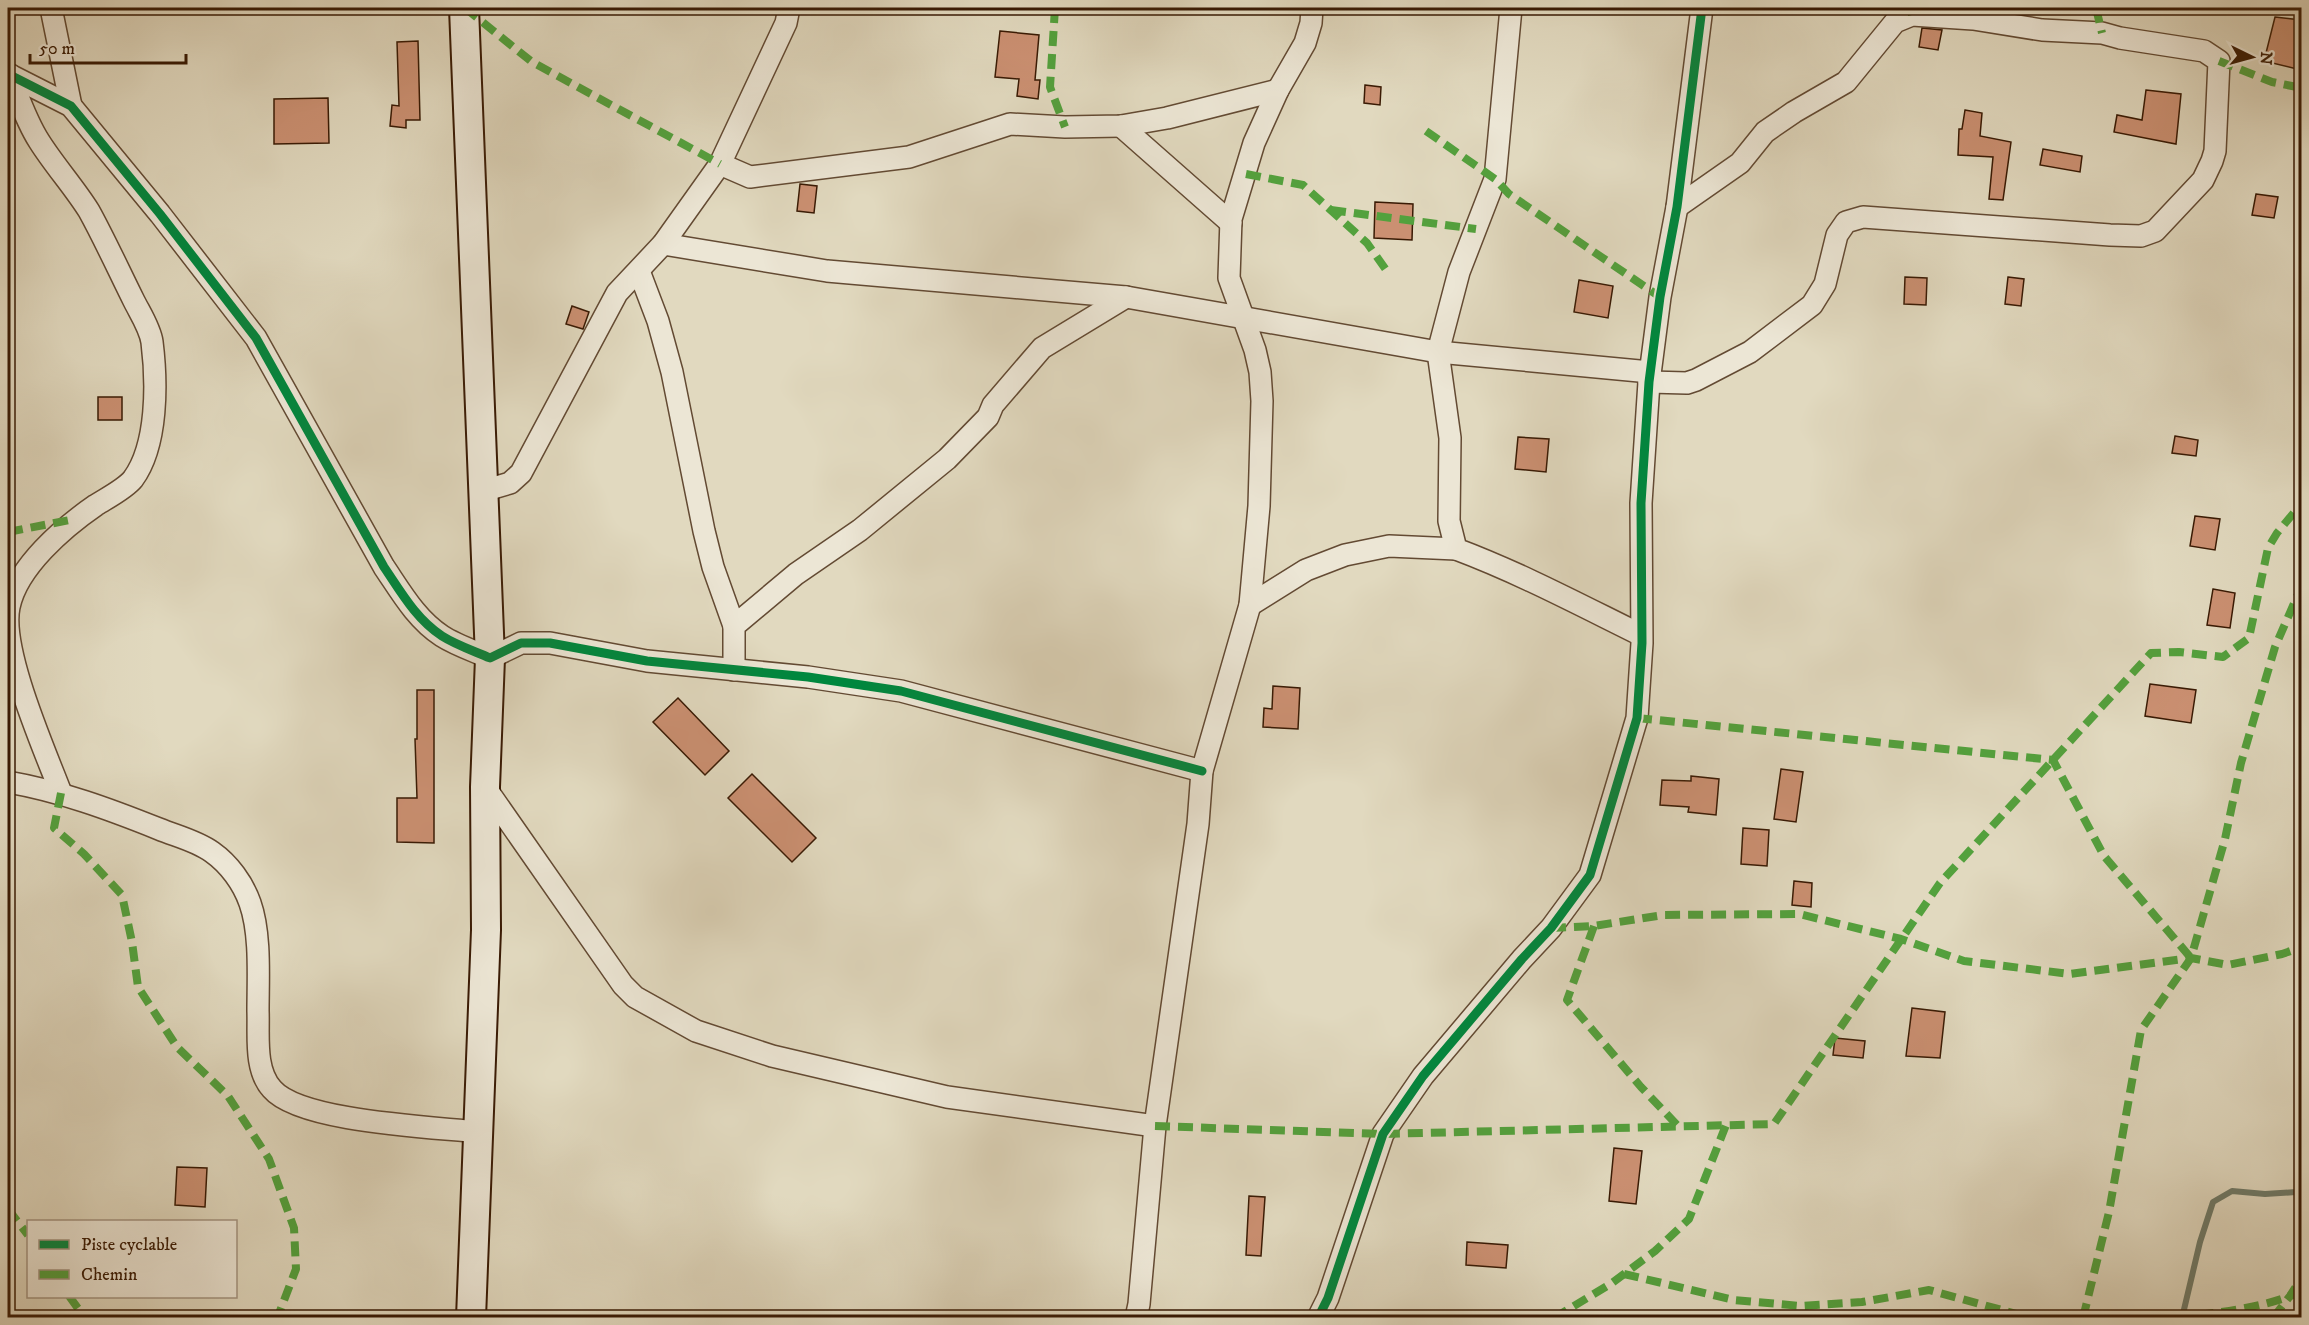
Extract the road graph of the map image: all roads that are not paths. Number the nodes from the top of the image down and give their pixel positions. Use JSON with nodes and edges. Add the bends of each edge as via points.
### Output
{"nodes":[{"id":1,"x":51,"y":8,"type":"edge"},
{"id":2,"x":464,"y":8,"type":"edge"},
{"id":3,"x":789,"y":8,"type":"edge"},
{"id":4,"x":1312,"y":8,"type":"edge"},
{"id":5,"x":1511,"y":8,"type":"edge"},
{"id":6,"x":1702,"y":8,"type":"edge"},
{"id":7,"x":8,"y":74,"type":"edge"},
{"id":8,"x":1278,"y":90,"type":"junction"},
{"id":9,"x":71,"y":106,"type":"junction"},
{"id":10,"x":1121,"y":126,"type":"junction"},
{"id":11,"x":720,"y":164,"type":"junction"},
{"id":12,"x":1677,"y":207,"type":"junction"},
{"id":13,"x":1231,"y":223,"type":"junction"},
{"id":14,"x":663,"y":243,"type":"junction"},
{"id":15,"x":639,"y":271,"type":"junction"},
{"id":16,"x":1126,"y":297,"type":"junction"},
{"id":17,"x":1244,"y":319,"type":"junction"},
{"id":18,"x":1438,"y":352,"type":"junction"},
{"id":19,"x":1649,"y":377,"type":"junction"},
{"id":20,"x":483,"y":491,"type":"junction"},
{"id":21,"x":1456,"y":549,"type":"junction"},
{"id":22,"x":1250,"y":605,"type":"junction"},
{"id":23,"x":734,"y":626,"type":"junction"},
{"id":24,"x":1641,"y":635,"type":"junction"},
{"id":25,"x":490,"y":658,"type":"junction"},
{"id":26,"x":734,"y":670,"type":"junction"},
{"id":27,"x":1202,"y":771,"type":"junction"},
{"id":28,"x":8,"y":782,"type":"edge"},
{"id":29,"x":485,"y":787,"type":"junction"},
{"id":30,"x":61,"y":794,"type":"junction"},
{"id":31,"x":1155,"y":1126,"type":"junction"},
{"id":32,"x":478,"y":1132,"type":"junction"},
{"id":33,"x":471,"y":1317,"type":"edge"},
{"id":34,"x":1136,"y":1317,"type":"edge"},
{"id":35,"x":1318,"y":1317,"type":"edge"}],
"edges":[{"from":1,"to":9,"type":"street"},
{"from":2,"to":20,"type":"street"},
{"from":3,"to":11,"type":"street","via":[[786,23]]},
{"from":4,"to":8,"type":"street","via":[[1305,43]]},
{"from":5,"to":18,"type":"street","via":[[1495,178],[1459,272]]},
{"from":6,"to":12,"type":"street"},
{"from":7,"to":9,"type":"street"},
{"from":7,"to":30,"type":"street","via":[[38,139],[88,210],[152,338],[156,381],[152,428],[132,480],[75,519],[43,550],[19,580],[9,607],[14,658],[30,714]]},
{"from":8,"to":10,"type":"street"},
{"from":8,"to":13,"type":"street","via":[[1254,143]]},
{"from":9,"to":25,"type":"street","via":[[256,338],[407,601],[443,637]]},
{"from":10,"to":11,"type":"street","via":[[1010,124],[909,157],[767,176],[750,177]]},
{"from":10,"to":13,"type":"street"},
{"from":11,"to":14,"type":"street"},
{"from":12,"to":19,"type":"street"},
{"from":12,"to":19,"type":"street","via":[[1740,163],[1765,132],[1846,82],[1895,22],[1912,15],[2102,33],[2204,51],[2219,61],[2212,161],[2203,180],[2155,231],[2141,236],[2110,235],[1854,219],[1846,222],[1837,235],[1825,284],[1805,310],[1750,352],[1696,380],[1687,383]]},
{"from":13,"to":17,"type":"street","via":[[1229,278]]},
{"from":14,"to":15,"type":"street"},
{"from":14,"to":16,"type":"street","via":[[826,271]]},
{"from":15,"to":20,"type":"street","via":[[617,293],[520,473],[510,483]]},
{"from":15,"to":23,"type":"street","via":[[672,372],[704,531]]},
{"from":16,"to":17,"type":"street"},
{"from":16,"to":23,"type":"street","via":[[1042,348],[993,405],[988,417],[947,459]]},
{"from":17,"to":18,"type":"street"},
{"from":17,"to":22,"type":"street","via":[[1260,372],[1262,401],[1259,506]]},
{"from":18,"to":19,"type":"street"},
{"from":18,"to":21,"type":"street","via":[[1450,438],[1449,521]]},
{"from":19,"to":24,"type":"street","via":[[1641,503]]},
{"from":20,"to":25,"type":"street"},
{"from":21,"to":22,"type":"street","via":[[1389,546],[1345,555],[1306,570]]},
{"from":21,"to":24,"type":"street"},
{"from":22,"to":27,"type":"street"},
{"from":23,"to":26,"type":"street"},
{"from":24,"to":35,"type":"street","via":[[1637,718],[1590,875],[1551,928],[1423,1076],[1383,1134],[1328,1298]]},
{"from":25,"to":26,"type":"street","via":[[521,643],[550,643],[647,661]]},
{"from":25,"to":29,"type":"street"},
{"from":26,"to":27,"type":"street","via":[[808,676],[901,691]]},
{"from":27,"to":31,"type":"street"},
{"from":28,"to":30,"type":"street"},
{"from":29,"to":31,"type":"street","via":[[623,985],[635,997],[696,1031],[772,1056],[947,1097]]},
{"from":29,"to":32,"type":"street","via":[[486,930]]},
{"from":30,"to":32,"type":"street","via":[[201,846],[232,871],[250,904],[258,954],[259,1054],[272,1089],[307,1108],[363,1120]]},
{"from":31,"to":34,"type":"street"},
{"from":32,"to":33,"type":"street"}]}
